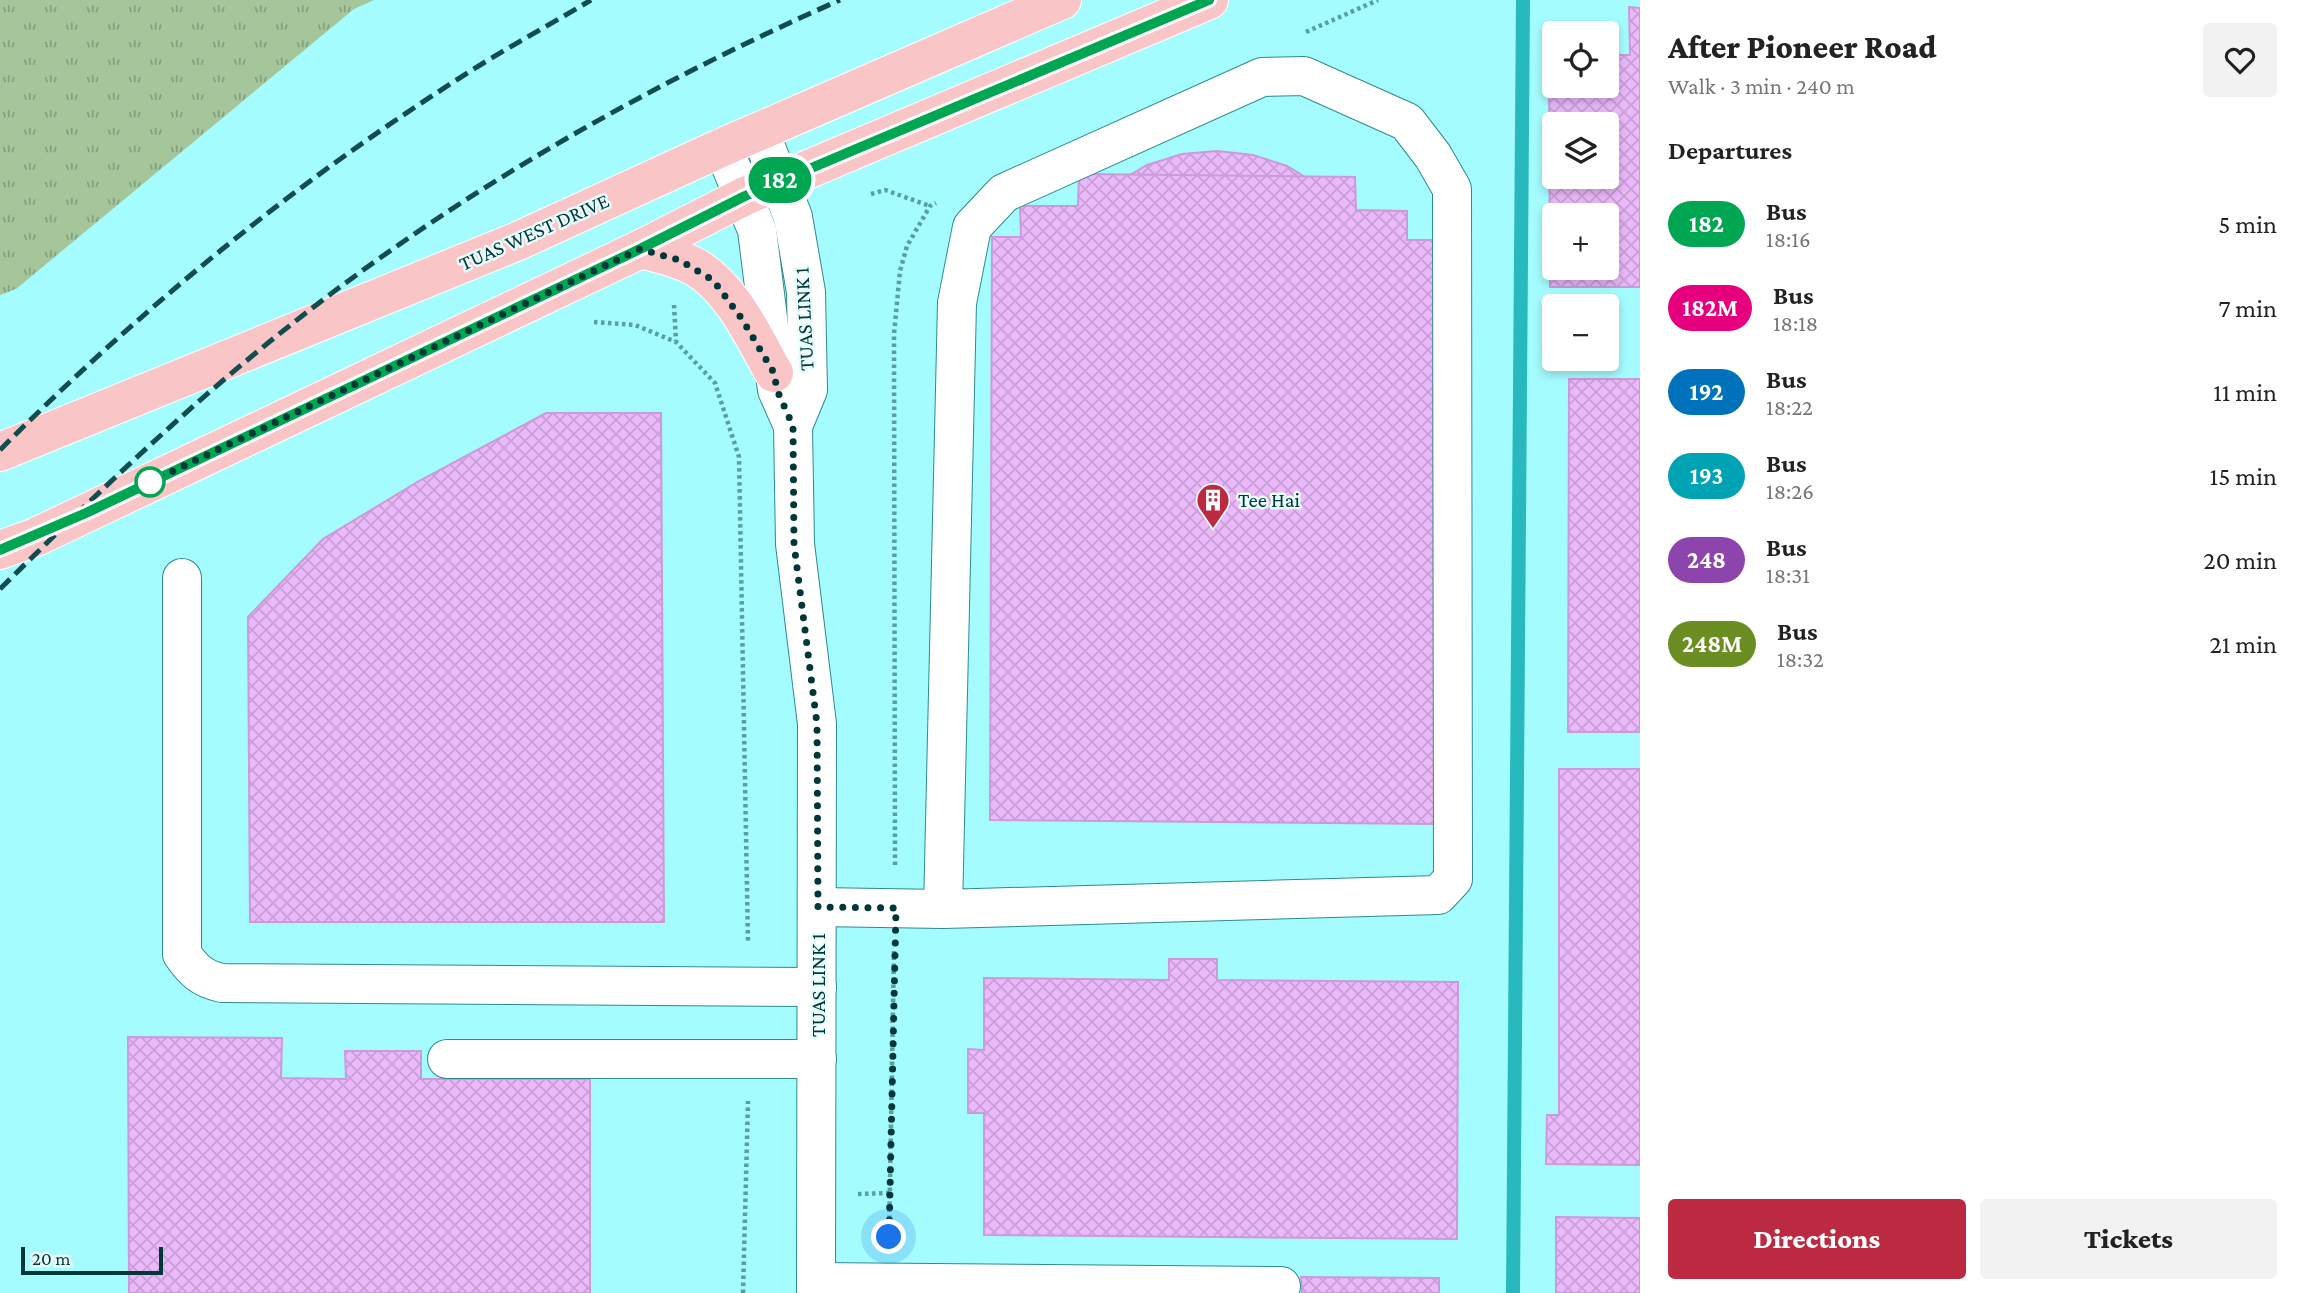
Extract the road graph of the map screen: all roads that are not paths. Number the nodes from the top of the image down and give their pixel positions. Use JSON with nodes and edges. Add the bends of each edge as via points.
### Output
{"nodes":[{"id":1,"x":1062,"y":0,"type":"edge"},
{"id":2,"x":1209,"y":0,"type":"edge"},
{"id":3,"x":760,"y":132,"type":"junction"},
{"id":4,"x":723,"y":147,"type":"junction"},
{"id":5,"x":779,"y":181,"type":"junction"},
{"id":6,"x":745,"y":196,"type":"junction"},
{"id":7,"x":640,"y":249,"type":"junction"},
{"id":8,"x":774,"y":373,"type":"junction"},
{"id":9,"x":793,"y":426,"type":"junction"},
{"id":10,"x":0,"y":452,"type":"edge"},
{"id":11,"x":0,"y":550,"type":"edge"},
{"id":12,"x":182,"y":578,"type":"dead end"},
{"id":13,"x":818,"y":907,"type":"junction"},
{"id":14,"x":943,"y":909,"type":"junction"},
{"id":15,"x":817,"y":987,"type":"junction"},
{"id":16,"x":447,"y":1059,"type":"dead end"},
{"id":17,"x":817,"y":1059,"type":"junction"},
{"id":18,"x":1281,"y":1286,"type":"dead end"},
{"id":19,"x":816,"y":1287,"type":"edge"},
{"id":20,"x":933,"y":1288,"type":"edge"}],
"edges":[{"from":1,"to":3,"type":"main road","name":"TUAS WEST DRIVE"},
{"from":2,"to":5,"type":"main road"},
{"from":3,"to":4,"type":"main road","name":"TUAS WEST DRIVE"},
{"from":3,"to":5,"type":"street","name":"TUAS LINK 1"},
{"from":4,"to":6,"type":"street","name":"TUAS LINK 1"},
{"from":4,"to":10,"type":"main road","name":"TUAS WEST DRIVE","via":[[518,241]]},
{"from":5,"to":6,"type":"main road"},
{"from":5,"to":9,"type":"street","name":"TUAS LINK 1","via":[[793,217],[806,292],[808,390]]},
{"from":6,"to":7,"type":"main road"},
{"from":6,"to":8,"type":"street","name":"TUAS LINK 1","via":[[757,230]]},
{"from":7,"to":8,"type":"main road","via":[[679,260],[713,280]]},
{"from":7,"to":11,"type":"main road","via":[[36,537]]},
{"from":8,"to":9,"type":"street","name":"TUAS LINK 1"},
{"from":9,"to":13,"type":"street","name":"TUAS LINK 1","via":[[794,544],[817,724]]},
{"from":12,"to":15,"type":"street","via":[[182,954],[191,969],[206,980]]},
{"from":13,"to":14,"type":"street"},
{"from":13,"to":15,"type":"street","name":"TUAS LINK 1"},
{"from":14,"to":14,"type":"street","via":[[1438,895],[1453,879],[1452,189],[1407,122],[1304,76],[1262,77],[1004,193],[972,227],[957,303]]},
{"from":15,"to":17,"type":"street","name":"TUAS LINK 1"},
{"from":16,"to":17,"type":"street"},
{"from":17,"to":19,"type":"street","name":"TUAS LINK 1"},
{"from":18,"to":20,"type":"street"},
{"from":19,"to":20,"type":"street","via":[[889,1282]]}]}
